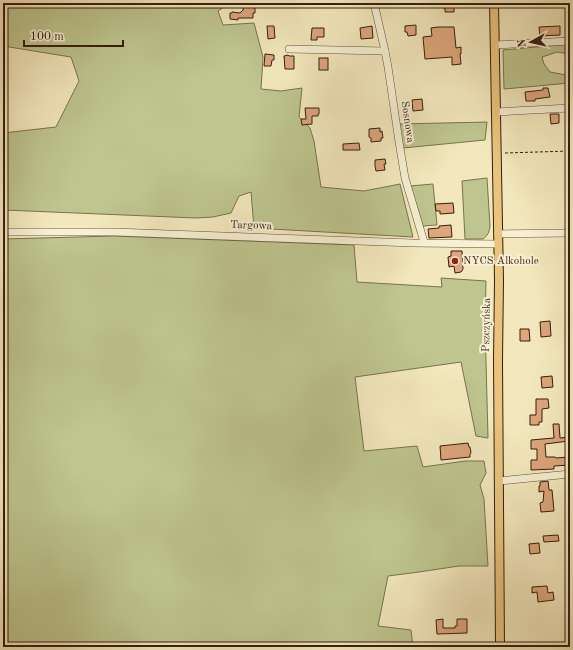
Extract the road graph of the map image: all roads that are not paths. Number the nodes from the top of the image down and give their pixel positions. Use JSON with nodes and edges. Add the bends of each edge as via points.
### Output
{"nodes":[{"id":1,"x":374,"y":3,"type":"edge"},
{"id":2,"x":494,"y":3,"type":"edge"},
{"id":3,"x":570,"y":41,"type":"edge"},
{"id":4,"x":495,"y":44,"type":"junction"},
{"id":5,"x":288,"y":49,"type":"dead end"},
{"id":6,"x":385,"y":50,"type":"junction"},
{"id":7,"x":570,"y":108,"type":"edge"},
{"id":8,"x":496,"y":112,"type":"junction"},
{"id":9,"x":3,"y":232,"type":"edge"},
{"id":10,"x":570,"y":233,"type":"edge"},
{"id":11,"x":498,"y":234,"type":"junction"},
{"id":12,"x":424,"y":242,"type":"junction"},
{"id":13,"x":498,"y":244,"type":"junction"},
{"id":14,"x":570,"y":474,"type":"edge"},
{"id":15,"x":499,"y":481,"type":"junction"},
{"id":16,"x":500,"y":647,"type":"edge"}],
"edges":[{"from":1,"to":6,"type":"street","name":"Sosnowa"},
{"from":2,"to":4,"type":"main road","name":"Pszczyńska"},
{"from":3,"to":4,"type":"street"},
{"from":4,"to":8,"type":"main road","name":"Pszczyńska"},
{"from":5,"to":6,"type":"street"},
{"from":6,"to":12,"type":"street","name":"Sosnowa","via":[[405,178]]},
{"from":7,"to":8,"type":"street"},
{"from":8,"to":11,"type":"main road","name":"Pszczyńska"},
{"from":9,"to":12,"type":"street","name":"Targowa","via":[[115,232]]},
{"from":10,"to":11,"type":"street"},
{"from":11,"to":13,"type":"main road","name":"Pszczyńska"},
{"from":12,"to":13,"type":"street","name":"Targowa"},
{"from":13,"to":15,"type":"main road","name":"Pszczyńska"},
{"from":14,"to":15,"type":"street"},
{"from":15,"to":16,"type":"main road","name":"Pszczyńska"}]}
